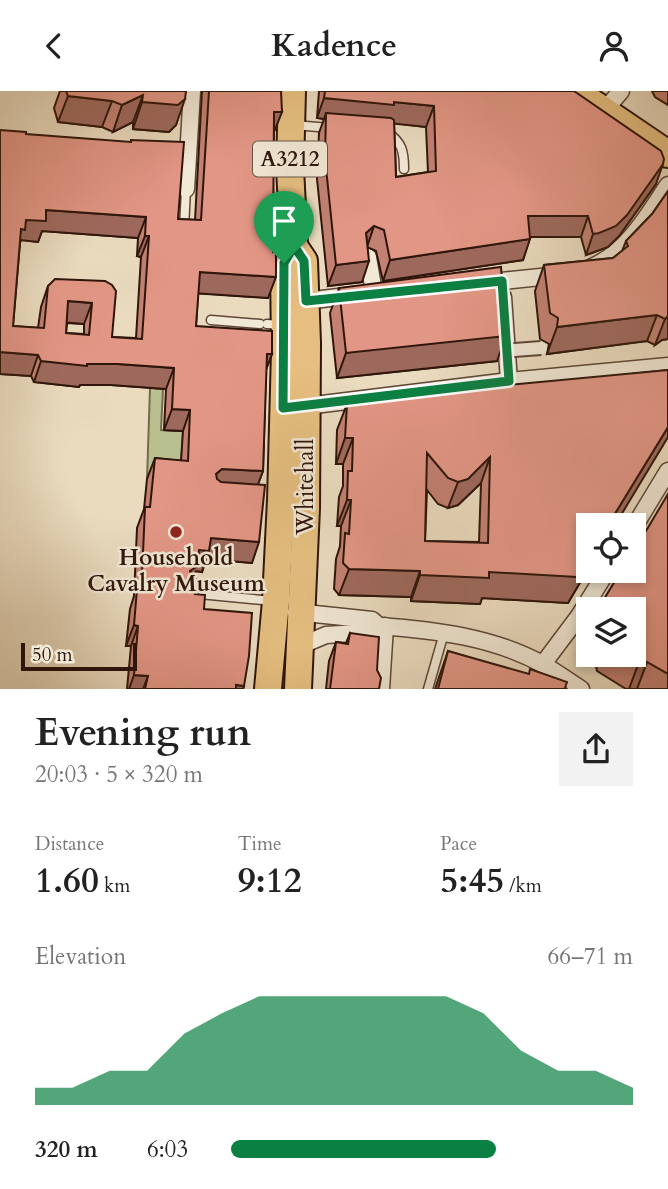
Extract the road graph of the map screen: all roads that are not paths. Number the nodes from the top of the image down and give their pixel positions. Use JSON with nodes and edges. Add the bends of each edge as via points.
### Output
{"nodes":[{"id":1,"x":192,"y":91,"type":"edge"},
{"id":2,"x":292,"y":91,"type":"edge"},
{"id":3,"x":575,"y":91,"type":"edge"},
{"id":4,"x":612,"y":101,"type":"edge"},
{"id":5,"x":291,"y":125,"type":"junction"},
{"id":6,"x":335,"y":128,"type":"edge"},
{"id":7,"x":373,"y":131,"type":"edge"},
{"id":8,"x":668,"y":154,"type":"edge"},
{"id":9,"x":404,"y":169,"type":"dead end"},
{"id":10,"x":668,"y":184,"type":"edge"},
{"id":11,"x":186,"y":189,"type":"joint"},
{"id":12,"x":184,"y":232,"type":"edge"},
{"id":13,"x":369,"y":257,"type":"edge"},
{"id":14,"x":502,"y":281,"type":"junction"},
{"id":15,"x":464,"y":284,"type":"edge"},
{"id":16,"x":280,"y":316,"type":"junction"},
{"id":17,"x":211,"y":320,"type":"dead end"},
{"id":18,"x":541,"y":348,"type":"dead end"},
{"id":19,"x":500,"y":351,"type":"edge"},
{"id":20,"x":668,"y":366,"type":"edge"},
{"id":21,"x":509,"y":381,"type":"junction"},
{"id":22,"x":295,"y":407,"type":"junction"},
{"id":23,"x":668,"y":471,"type":"edge"},
{"id":24,"x":642,"y":513,"type":"edge"},
{"id":25,"x":600,"y":583,"type":"edge"},
{"id":26,"x":189,"y":593,"type":"edge"},
{"id":27,"x":276,"y":601,"type":"junction"},
{"id":28,"x":302,"y":612,"type":"junction"},
{"id":29,"x":382,"y":626,"type":"junction"},
{"id":30,"x":444,"y":633,"type":"junction"},
{"id":31,"x":272,"y":637,"type":"junction"},
{"id":32,"x":300,"y":646,"type":"junction"},
{"id":33,"x":543,"y":664,"type":"junction"},
{"id":34,"x":268,"y":688,"type":"edge"},
{"id":35,"x":298,"y":688,"type":"edge"},
{"id":36,"x":382,"y":688,"type":"edge"},
{"id":37,"x":429,"y":688,"type":"edge"},
{"id":38,"x":581,"y":688,"type":"edge"}],
"edges":[{"from":1,"to":11,"type":"street","via":[[183,150]]},
{"from":2,"to":5,"type":"main road","name":"Whitehall","number":"A3212"},
{"from":3,"to":4,"type":"main road"},
{"from":4,"to":8,"type":"main road"},
{"from":5,"to":6,"type":"lane"},
{"from":5,"to":16,"type":"main road","name":"Whitehall","number":"A3212","via":[[294,246],[304,261]]},
{"from":7,"to":9,"type":"lane","via":[[398,139]]},
{"from":10,"to":14,"type":"street","via":[[634,234],[610,259],[589,269]]},
{"from":11,"to":12,"type":"lane"},
{"from":13,"to":16,"type":"street","via":[[380,292]]},
{"from":14,"to":15,"type":"street"},
{"from":14,"to":21,"type":"street"},
{"from":16,"to":17,"type":"lane"},
{"from":16,"to":22,"type":"main road","name":"Whitehall","number":"A3212"},
{"from":18,"to":19,"type":"street","bridge":true},
{"from":20,"to":21,"type":"street"},
{"from":21,"to":22,"type":"street"},
{"from":22,"to":27,"type":"main road","name":"Whitehall","number":"A3212","via":[[277,500]]},
{"from":22,"to":28,"type":"main road","name":"Whitehall","number":"A3212","via":[[306,508]]},
{"from":23,"to":24,"type":"street"},
{"from":25,"to":33,"type":"street"},
{"from":26,"to":27,"type":"lane"},
{"from":27,"to":31,"type":"main road","name":"Whitehall","number":"A3212"},
{"from":28,"to":29,"type":"street","via":[[372,620]]},
{"from":28,"to":31,"type":"street","via":[[283,617]]},
{"from":28,"to":32,"type":"main road","name":"Whitehall","number":"A3212"},
{"from":29,"to":30,"type":"street"},
{"from":29,"to":32,"type":"street","via":[[372,632],[326,635]]},
{"from":29,"to":36,"type":"street"},
{"from":30,"to":33,"type":"street","via":[[503,647]]},
{"from":30,"to":37,"type":"lane"},
{"from":31,"to":34,"type":"main road","name":"Whitehall","number":"A3212"},
{"from":32,"to":35,"type":"main road","name":"Whitehall","number":"A3212"},
{"from":33,"to":38,"type":"street"}]}
